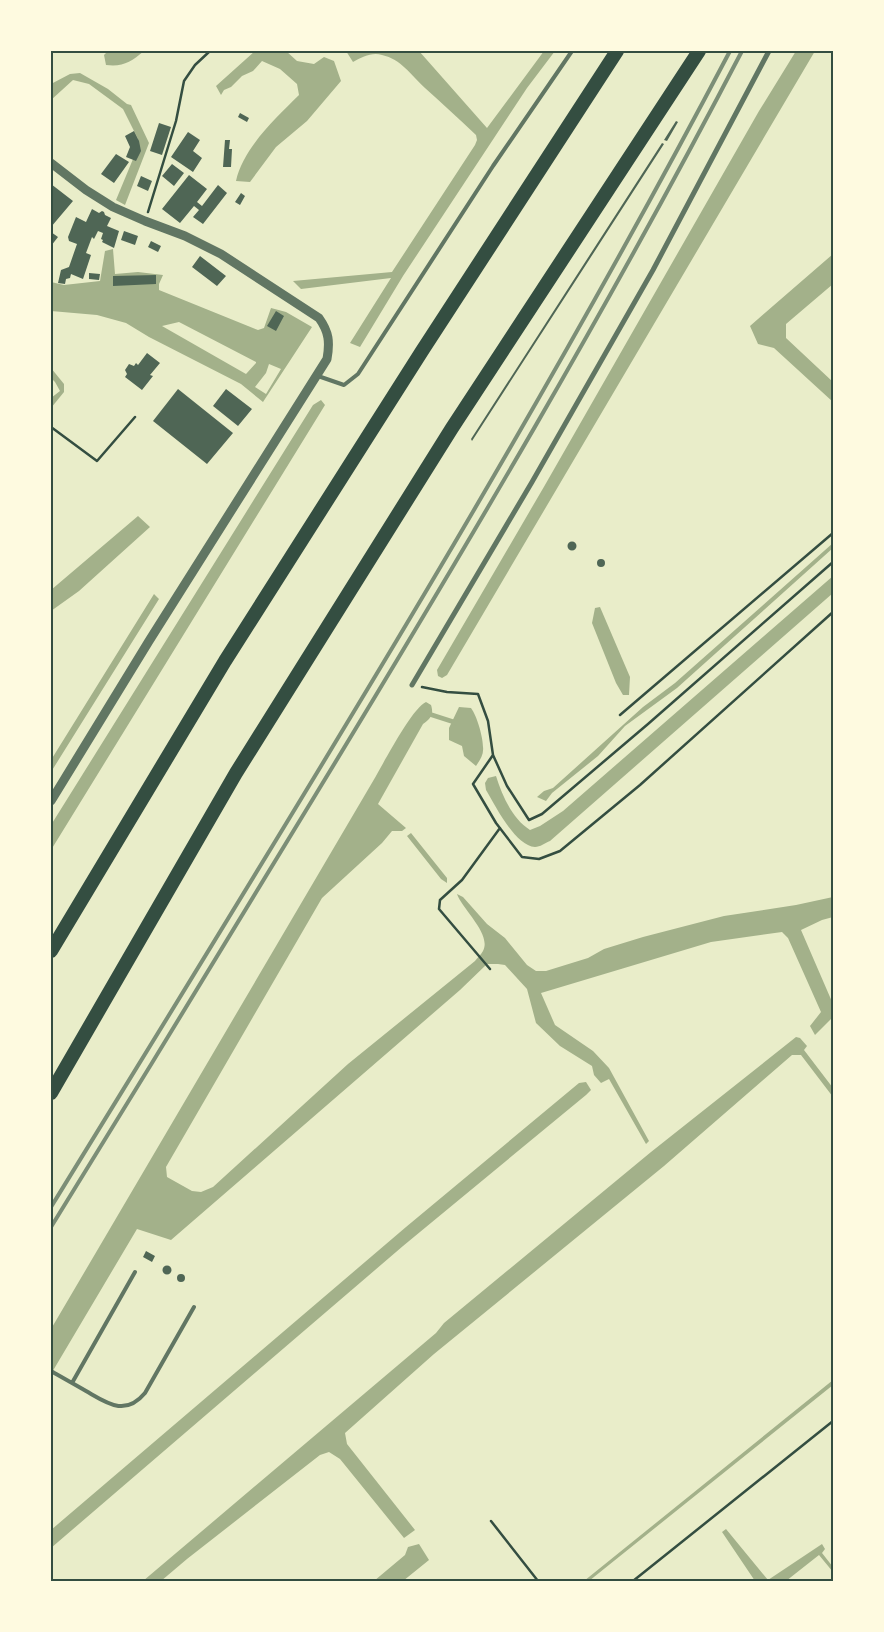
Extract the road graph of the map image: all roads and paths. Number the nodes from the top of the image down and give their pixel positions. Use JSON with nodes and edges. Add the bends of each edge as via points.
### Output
{"nodes":[{"id":1,"x":210,"y":51,"type":"edge"},
{"id":2,"x":572,"y":51,"type":"edge"},
{"id":3,"x":617,"y":51,"type":"edge"},
{"id":4,"x":700,"y":51,"type":"edge"},
{"id":5,"x":769,"y":51,"type":"edge"},
{"id":6,"x":51,"y":163,"type":"edge"},
{"id":7,"x":145,"y":222,"type":"junction"},
{"id":8,"x":317,"y":376,"type":"junction"},
{"id":9,"x":135,"y":417,"type":"dead end"},
{"id":10,"x":51,"y":427,"type":"edge"},
{"id":11,"x":833,"y":533,"type":"edge"},
{"id":12,"x":833,"y":562,"type":"edge"},
{"id":13,"x":833,"y":612,"type":"edge"},
{"id":14,"x":412,"y":685,"type":"joint"},
{"id":15,"x":620,"y":715,"type":"dead end"},
{"id":16,"x":493,"y":755,"type":"junction"},
{"id":17,"x":51,"y":801,"type":"edge"},
{"id":18,"x":500,"y":828,"type":"junction"},
{"id":19,"x":51,"y":951,"type":"edge"},
{"id":20,"x":490,"y":969,"type":"dead end"},
{"id":21,"x":51,"y":1092,"type":"edge"},
{"id":22,"x":135,"y":1272,"type":"dead end"},
{"id":23,"x":194,"y":1306,"type":"dead end"},
{"id":24,"x":51,"y":1371,"type":"edge"},
{"id":25,"x":72,"y":1383,"type":"junction"},
{"id":26,"x":833,"y":1421,"type":"edge"},
{"id":27,"x":492,"y":1521,"type":"dead end"},
{"id":28,"x":538,"y":1581,"type":"edge"},
{"id":29,"x":633,"y":1581,"type":"edge"}],
"edges":[{"from":1,"to":7,"type":"path","via":[[184,82]]},
{"from":2,"to":8,"type":"lane","via":[[358,374],[344,385]]},
{"from":3,"to":19,"type":"highway","via":[[231,653]]},
{"from":4,"to":21,"type":"highway","via":[[452,428],[242,764]]},
{"from":5,"to":14,"type":"street","via":[[653,270]]},
{"from":6,"to":7,"type":"street","via":[[86,190]]},
{"from":7,"to":8,"type":"street","via":[[185,236],[221,254],[319,318],[326,329],[329,350]]},
{"from":8,"to":17,"type":"street"},
{"from":9,"to":10,"type":"path","via":[[97,461]]},
{"from":11,"to":15,"type":"path"},
{"from":12,"to":16,"type":"path","via":[[542,814],[528,820]]},
{"from":13,"to":18,"type":"path","via":[[640,785],[560,851],[539,859],[522,857]]},
{"from":14,"to":16,"type":"path","via":[[478,694],[488,721]]},
{"from":16,"to":18,"type":"path","via":[[473,784]]},
{"from":18,"to":20,"type":"path","via":[[462,880],[440,900],[440,909]]},
{"from":22,"to":25,"type":"lane"},
{"from":23,"to":25,"type":"lane","via":[[140,1399],[132,1404],[110,1405]]},
{"from":24,"to":25,"type":"lane"},
{"from":26,"to":29,"type":"path"},
{"from":27,"to":28,"type":"path"}]}
